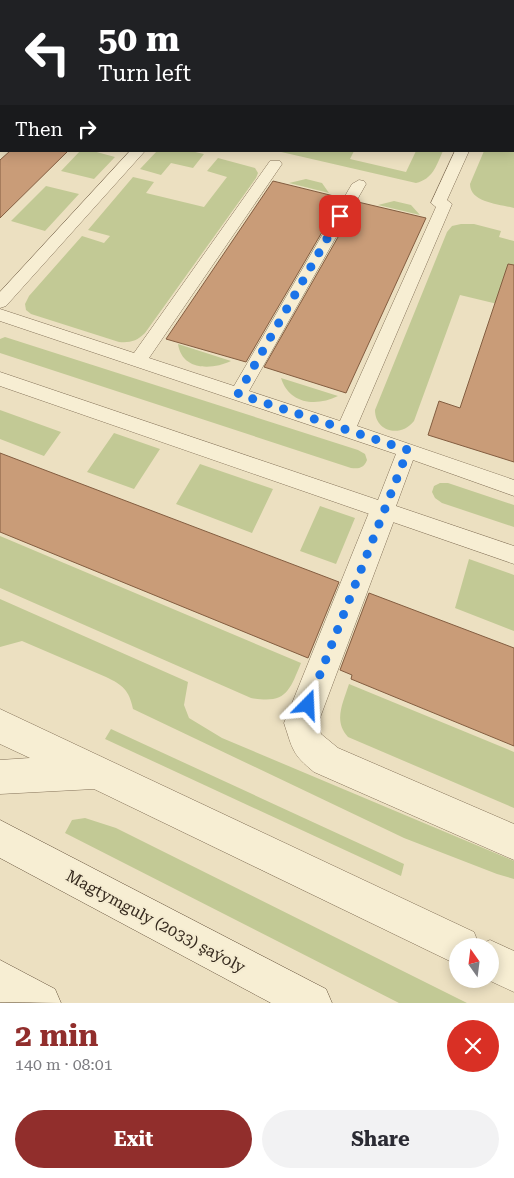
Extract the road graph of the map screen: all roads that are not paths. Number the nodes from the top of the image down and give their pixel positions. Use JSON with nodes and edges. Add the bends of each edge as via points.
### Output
{"nodes":[{"id":1,"x":137,"y":152,"type":"edge"},
{"id":2,"x":462,"y":152,"type":"edge"},
{"id":3,"x":276,"y":164,"type":"dead end"},
{"id":4,"x":359,"y":184,"type":"dead end"},
{"id":5,"x":0,"y":302,"type":"edge"},
{"id":6,"x":0,"y":315,"type":"edge"},
{"id":7,"x":138,"y":360,"type":"junction"},
{"id":8,"x":0,"y":379,"type":"edge"},
{"id":9,"x":238,"y":394,"type":"junction"},
{"id":10,"x":346,"y":429,"type":"junction"},
{"id":11,"x":408,"y":450,"type":"junction"},
{"id":12,"x":514,"y":488,"type":"edge"},
{"id":13,"x":384,"y":510,"type":"junction"},
{"id":14,"x":514,"y":555,"type":"edge"},
{"id":15,"x":0,"y":726,"type":"edge"},
{"id":16,"x":95,"y":772,"type":"junction"},
{"id":17,"x":0,"y":778,"type":"edge"},
{"id":18,"x":0,"y":838,"type":"edge"},
{"id":19,"x":514,"y":842,"type":"edge"},
{"id":20,"x":449,"y":941,"type":"edge"},
{"id":21,"x":499,"y":964,"type":"edge"},
{"id":22,"x":514,"y":972,"type":"edge"},
{"id":23,"x":0,"y":980,"type":"edge"},
{"id":24,"x":40,"y":1003,"type":"edge"},
{"id":25,"x":312,"y":1003,"type":"edge"}],
"edges":[{"from":1,"to":5,"type":"lane"},
{"from":2,"to":10,"type":"lane"},
{"from":3,"to":7,"type":"lane"},
{"from":4,"to":9,"type":"lane"},
{"from":6,"to":7,"type":"lane"},
{"from":7,"to":9,"type":"lane"},
{"from":8,"to":13,"type":"lane"},
{"from":9,"to":10,"type":"lane"},
{"from":10,"to":11,"type":"lane"},
{"from":11,"to":12,"type":"lane"},
{"from":11,"to":13,"type":"lane"},
{"from":13,"to":14,"type":"lane"},
{"from":13,"to":19,"type":"street","via":[[301,723],[308,745],[326,760]]},
{"from":15,"to":16,"type":"street"},
{"from":16,"to":17,"type":"street"},
{"from":16,"to":20,"type":"street"},
{"from":18,"to":25,"type":"street","name":"Magtymguly (2033) şaýoly"},
{"from":21,"to":22,"type":"street"},
{"from":23,"to":24,"type":"street"}]}
